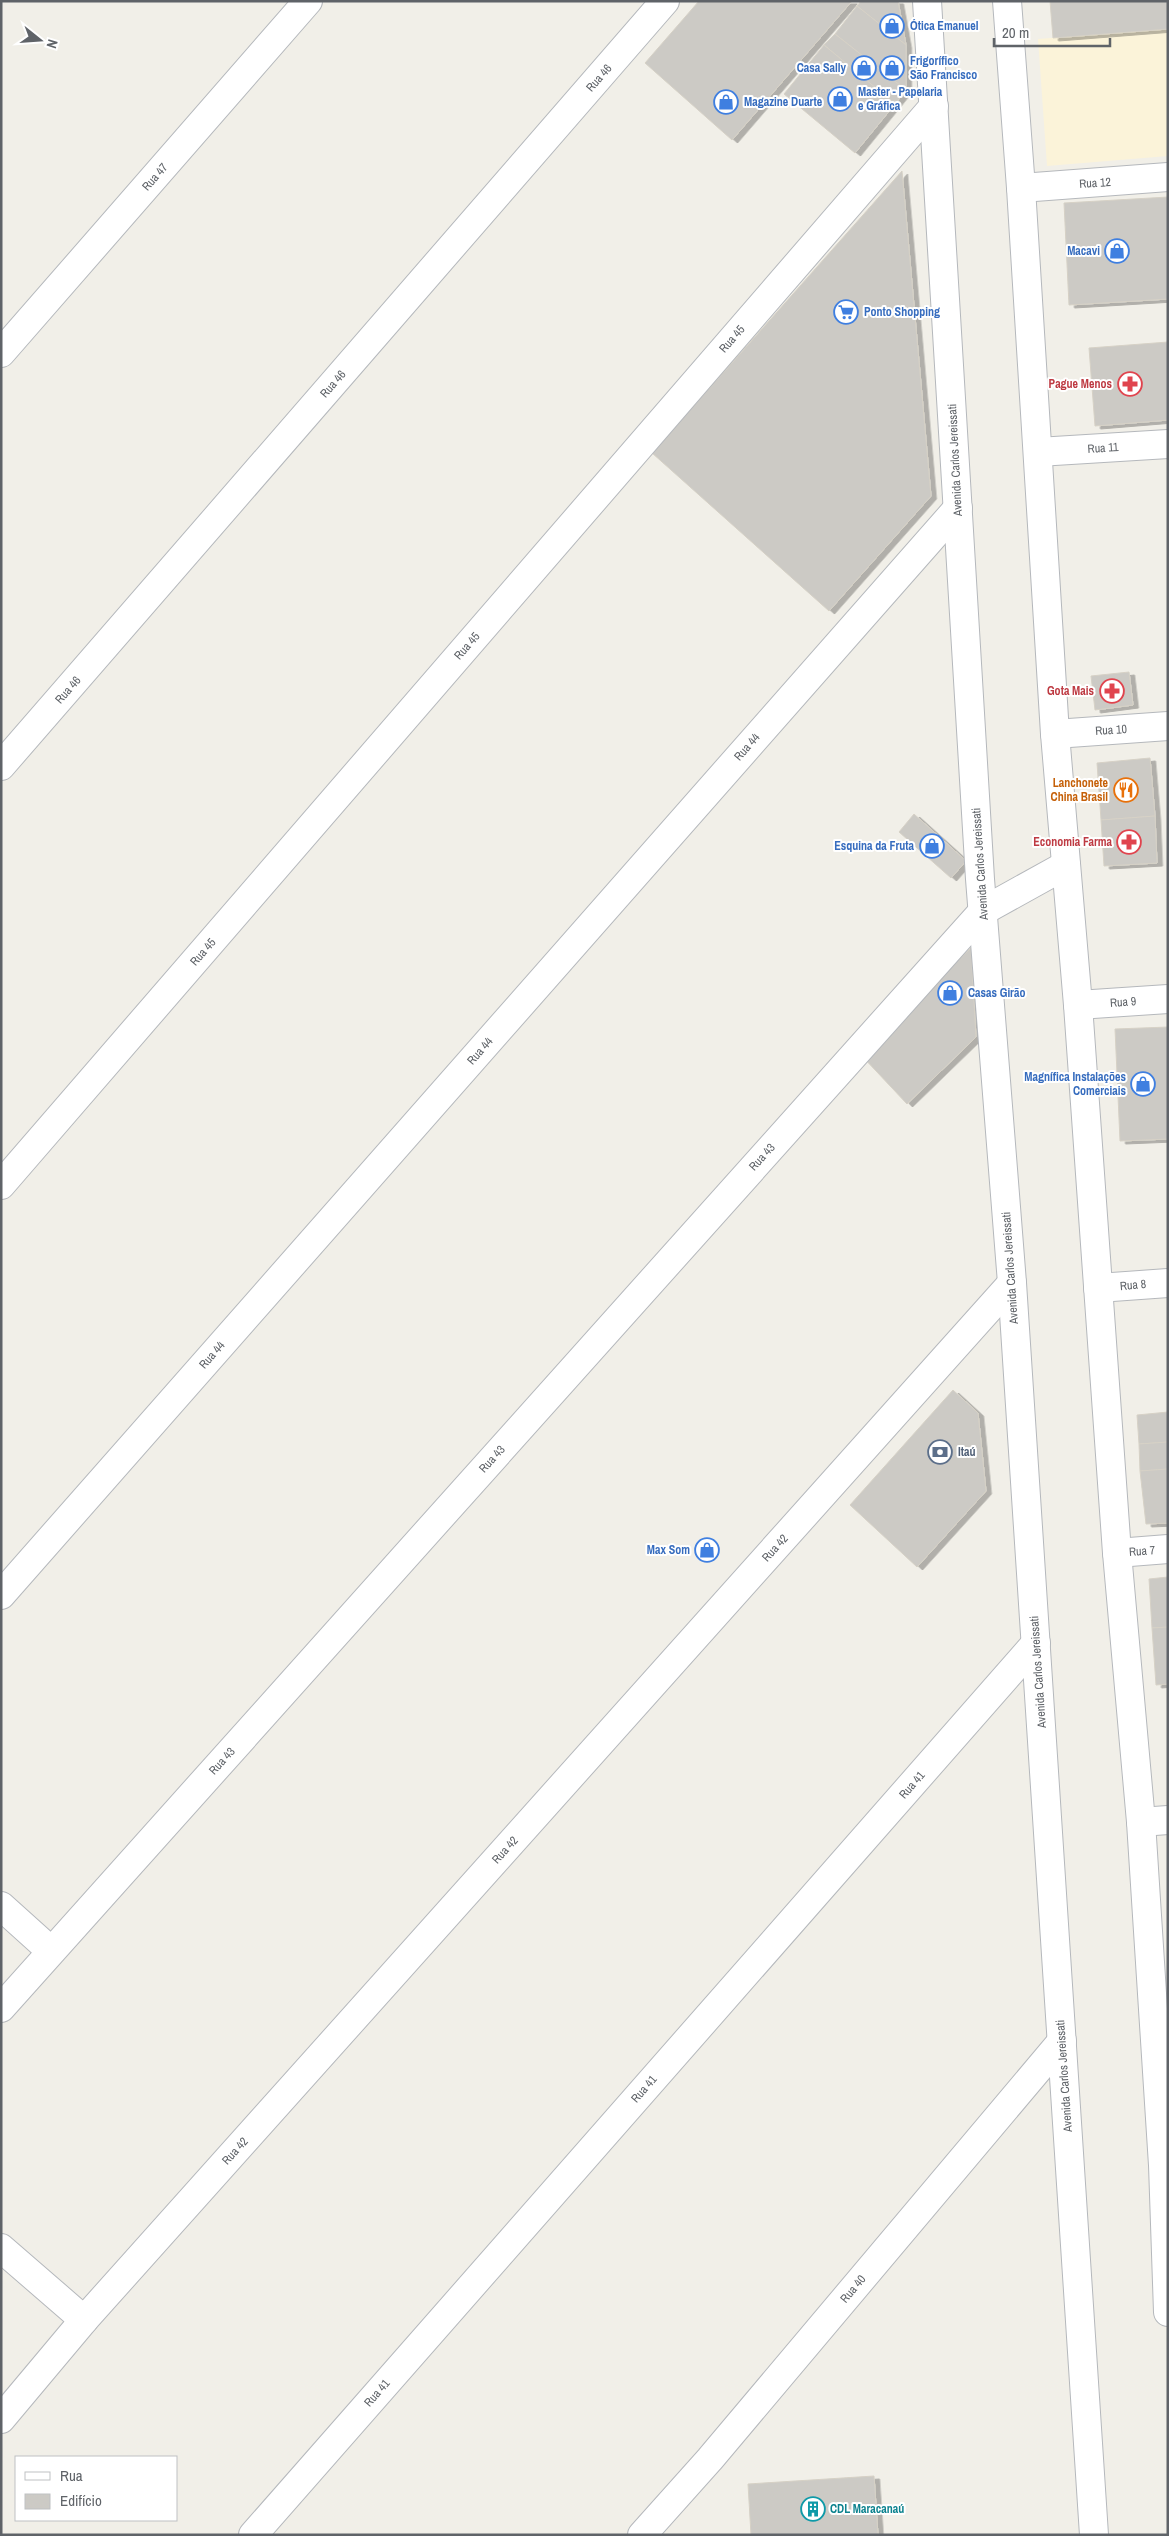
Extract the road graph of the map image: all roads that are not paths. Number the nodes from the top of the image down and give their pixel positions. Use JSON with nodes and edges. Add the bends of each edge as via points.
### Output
{"nodes":[{"id":1,"x":308,"y":1,"type":"edge"},
{"id":2,"x":665,"y":1,"type":"edge"},
{"id":3,"x":927,"y":1,"type":"edge"},
{"id":4,"x":1007,"y":1,"type":"edge"},
{"id":5,"x":934,"y":106,"type":"junction"},
{"id":6,"x":1168,"y":178,"type":"edge"},
{"id":7,"x":1022,"y":188,"type":"junction"},
{"id":8,"x":1,"y":353,"type":"edge"},
{"id":9,"x":1168,"y":444,"type":"edge"},
{"id":10,"x":1038,"y":452,"type":"junction"},
{"id":11,"x":958,"y":508,"type":"junction"},
{"id":12,"x":1168,"y":726,"type":"edge"},
{"id":13,"x":1055,"y":734,"type":"junction"},
{"id":14,"x":1,"y":766,"type":"edge"},
{"id":15,"x":1066,"y":865,"type":"junction"},
{"id":16,"x":984,"y":911,"type":"junction"},
{"id":17,"x":1168,"y":999,"type":"edge"},
{"id":18,"x":1078,"y":1005,"type":"junction"},
{"id":19,"x":1,"y":1186,"type":"edge"},
{"id":20,"x":1012,"y":1283,"type":"junction"},
{"id":21,"x":1168,"y":1283,"type":"edge"},
{"id":22,"x":1098,"y":1288,"type":"junction"},
{"id":23,"x":1168,"y":1549,"type":"edge"},
{"id":24,"x":1116,"y":1553,"type":"junction"},
{"id":25,"x":1,"y":1594,"type":"edge"},
{"id":26,"x":1036,"y":1643,"type":"junction"},
{"id":27,"x":1168,"y":1820,"type":"edge"},
{"id":28,"x":1141,"y":1822,"type":"junction"},
{"id":29,"x":1,"y":1906,"type":"edge"},
{"id":30,"x":52,"y":1951,"type":"junction"},
{"id":31,"x":1,"y":2008,"type":"edge"},
{"id":32,"x":1062,"y":2041,"type":"junction"},
{"id":33,"x":1163,"y":2092,"type":"edge"},
{"id":34,"x":1,"y":2248,"type":"edge"},
{"id":35,"x":1168,"y":2312,"type":"edge"},
{"id":36,"x":84,"y":2320,"type":"junction"},
{"id":37,"x":1,"y":2420,"type":"edge"},
{"id":38,"x":253,"y":2535,"type":"edge"},
{"id":39,"x":642,"y":2535,"type":"edge"},
{"id":40,"x":1094,"y":2535,"type":"edge"}],
"edges":[{"from":1,"to":8,"type":"street","name":"Rua 47"},
{"from":2,"to":14,"type":"street","name":"Rua 46"},
{"from":3,"to":5,"type":"street","name":"Avenida Carlos Jereissati"},
{"from":4,"to":7,"type":"street"},
{"from":5,"to":11,"type":"street","name":"Avenida Carlos Jereissati"},
{"from":5,"to":19,"type":"street","name":"Rua 45"},
{"from":6,"to":7,"type":"street","name":"Rua 12"},
{"from":7,"to":10,"type":"street"},
{"from":9,"to":10,"type":"street","name":"Rua 11"},
{"from":10,"to":13,"type":"street"},
{"from":11,"to":16,"type":"street","name":"Avenida Carlos Jereissati"},
{"from":11,"to":25,"type":"street","name":"Rua 44"},
{"from":12,"to":13,"type":"street","name":"Rua 10"},
{"from":13,"to":15,"type":"street"},
{"from":15,"to":16,"type":"street","name":"Rua 43"},
{"from":15,"to":18,"type":"street"},
{"from":16,"to":20,"type":"street","name":"Avenida Carlos Jereissati"},
{"from":16,"to":30,"type":"street","name":"Rua 43"},
{"from":17,"to":18,"type":"street","name":"Rua 9"},
{"from":18,"to":22,"type":"street"},
{"from":20,"to":26,"type":"street","name":"Avenida Carlos Jereissati"},
{"from":20,"to":36,"type":"street","name":"Rua 42"},
{"from":21,"to":22,"type":"street","name":"Rua 8"},
{"from":22,"to":24,"type":"street"},
{"from":23,"to":24,"type":"street","name":"Rua 7"},
{"from":24,"to":28,"type":"street"},
{"from":26,"to":32,"type":"street","name":"Avenida Carlos Jereissati"},
{"from":26,"to":38,"type":"street","name":"Rua 41"},
{"from":27,"to":28,"type":"street"},
{"from":28,"to":33,"type":"street"},
{"from":29,"to":30,"type":"street"},
{"from":30,"to":31,"type":"street","name":"Rua 43"},
{"from":32,"to":39,"type":"street","name":"Rua 40","via":[[716,2452]]},
{"from":32,"to":40,"type":"street","name":"Avenida Carlos Jereissati"},
{"from":33,"to":35,"type":"street"},
{"from":34,"to":36,"type":"street"},
{"from":36,"to":37,"type":"street","name":"Rua 42"}]}
